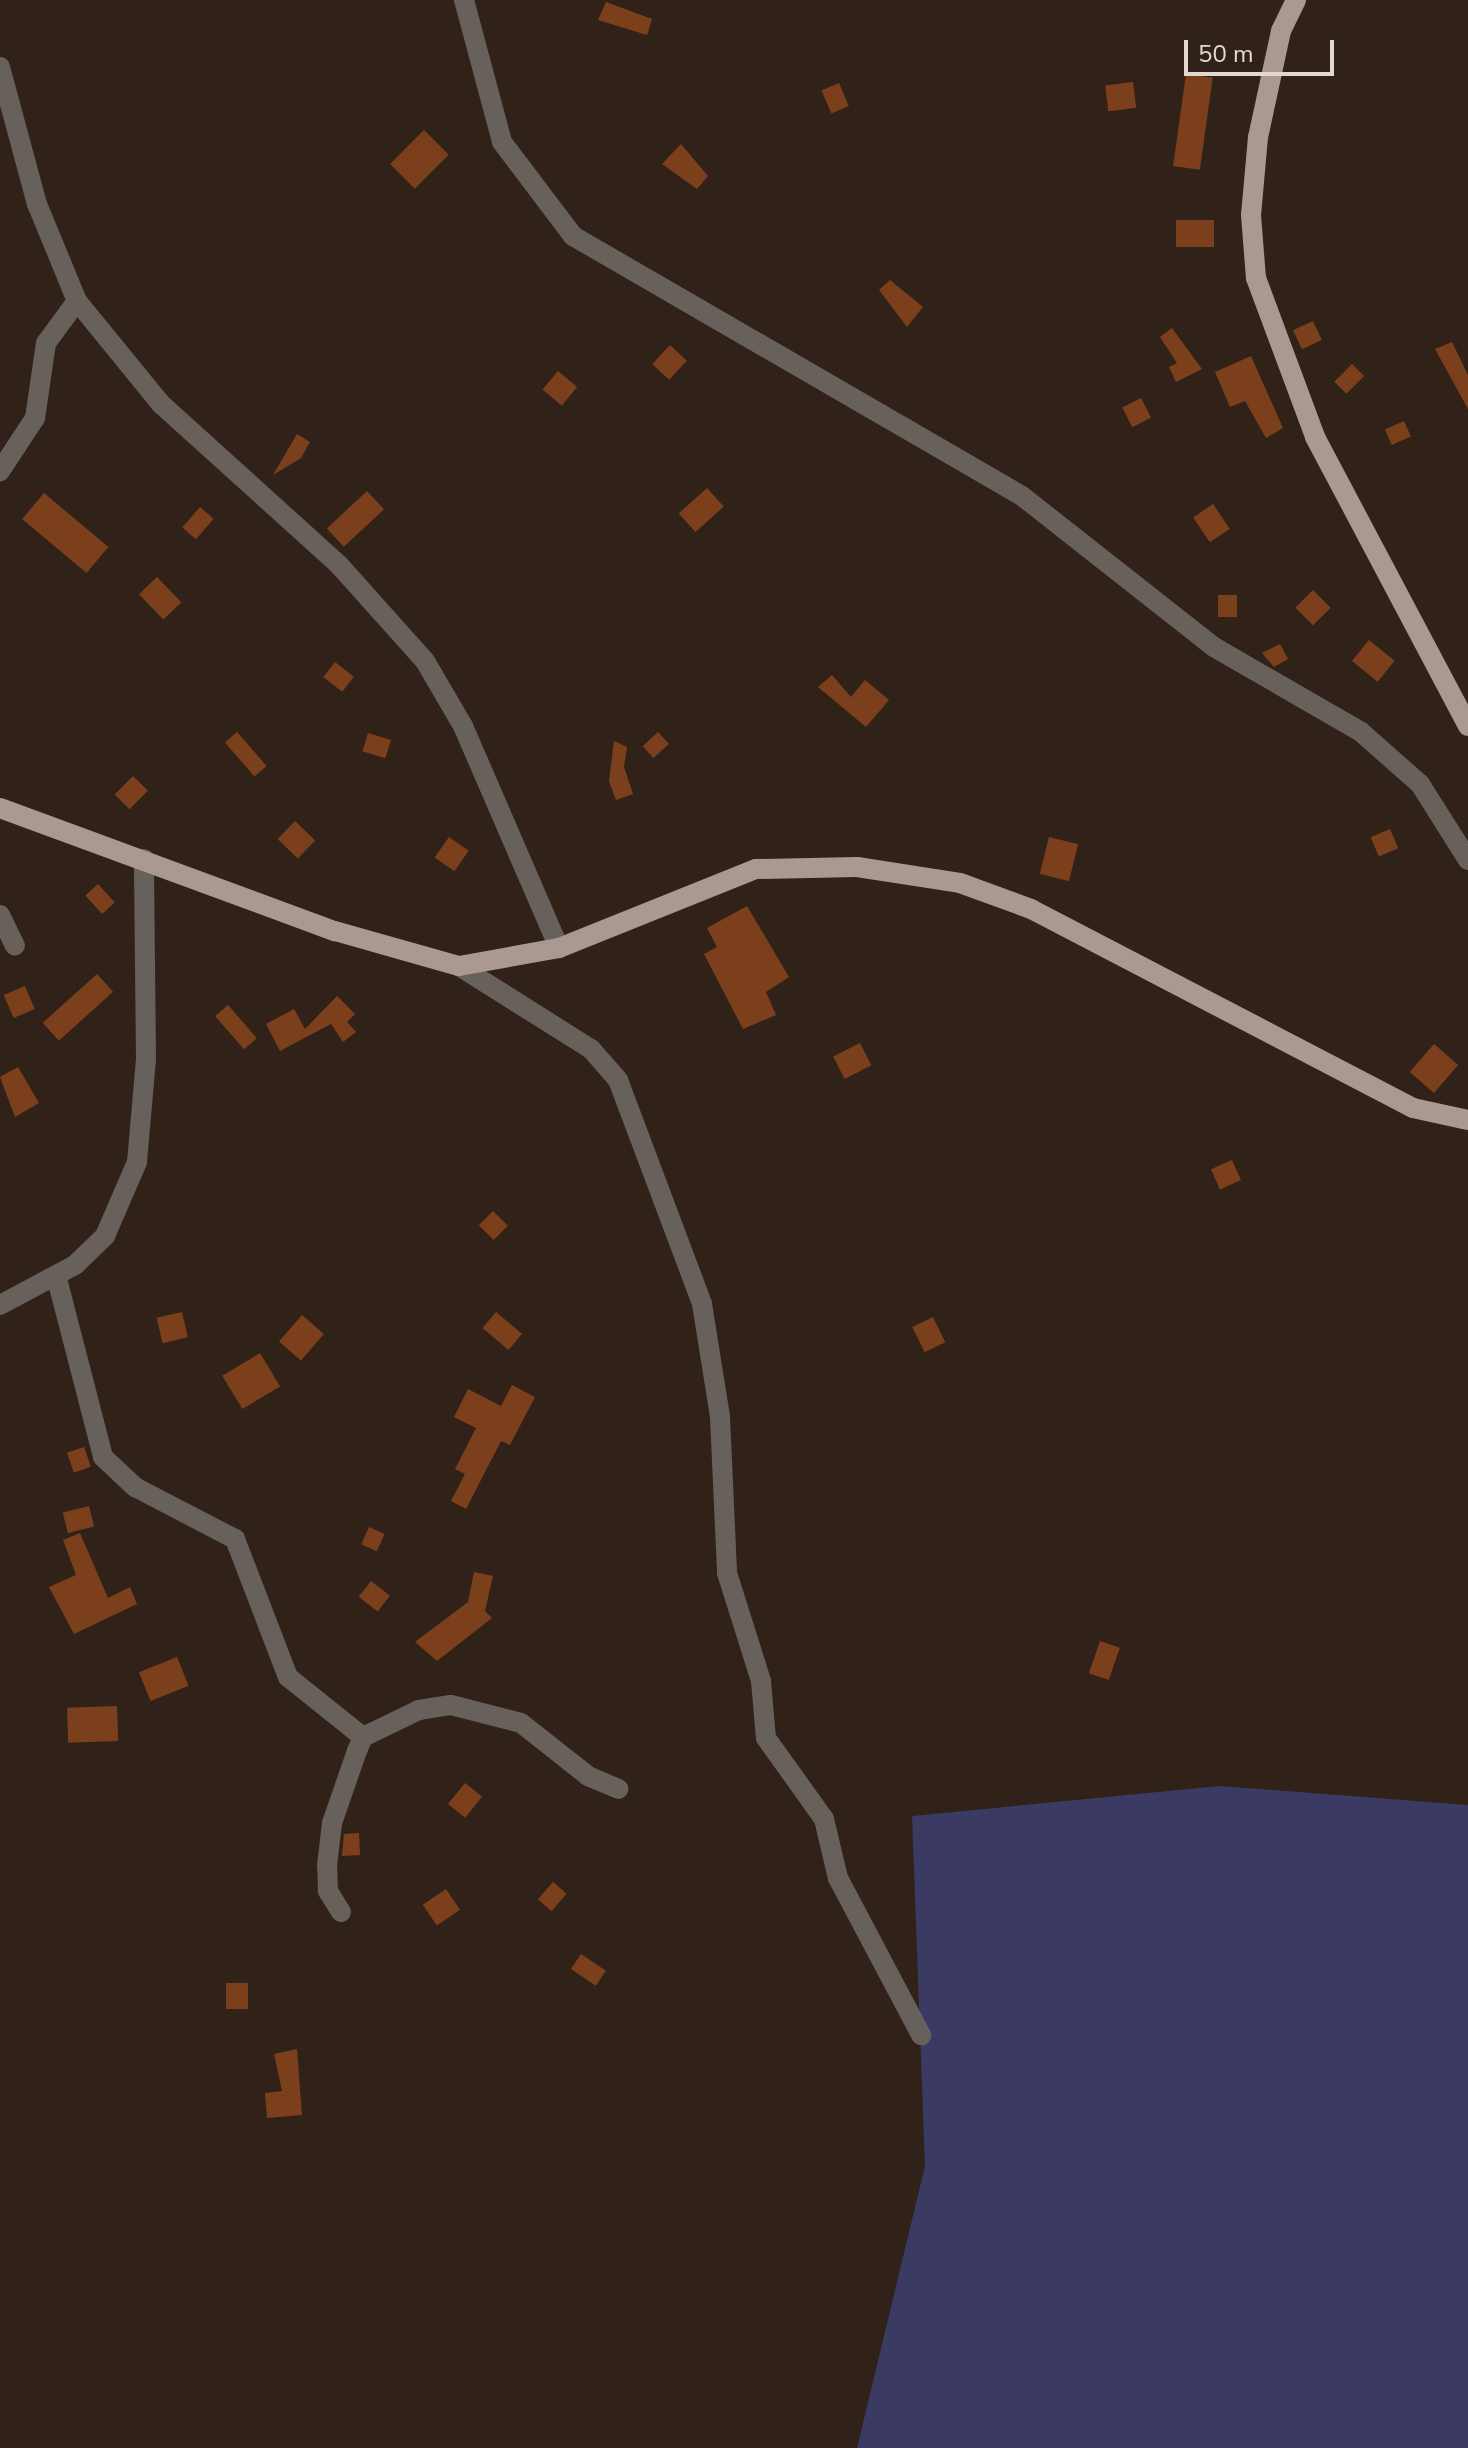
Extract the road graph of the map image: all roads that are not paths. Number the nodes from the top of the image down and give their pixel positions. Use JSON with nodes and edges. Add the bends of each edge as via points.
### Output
{"nodes":[{"id":1,"x":464,"y":0,"type":"edge"},
{"id":2,"x":1296,"y":0,"type":"edge"},
{"id":3,"x":0,"y":67,"type":"edge"},
{"id":4,"x":77,"y":301,"type":"junction"},
{"id":5,"x":0,"y":471,"type":"edge"},
{"id":6,"x":1468,"y":726,"type":"edge"},
{"id":7,"x":0,"y":808,"type":"edge"},
{"id":8,"x":144,"y":859,"type":"junction"},
{"id":9,"x":1468,"y":860,"type":"edge"},
{"id":10,"x":0,"y":915,"type":"edge"},
{"id":11,"x":15,"y":946,"type":"dead end"},
{"id":12,"x":559,"y":948,"type":"junction"},
{"id":13,"x":459,"y":966,"type":"junction"},
{"id":14,"x":1468,"y":1120,"type":"edge"},
{"id":15,"x":56,"y":1275,"type":"junction"},
{"id":16,"x":0,"y":1305,"type":"edge"},
{"id":17,"x":363,"y":1737,"type":"junction"},
{"id":18,"x":618,"y":1789,"type":"dead end"},
{"id":19,"x":341,"y":1912,"type":"dead end"},
{"id":20,"x":921,"y":2035,"type":"dead end"}],
"edges":[{"from":1,"to":9,"type":"street","via":[[502,142],[573,236],[1022,496],[1214,647],[1372,739],[1420,784]]},
{"from":2,"to":6,"type":"main road","via":[[1281,31],[1258,137],[1251,215],[1256,278],[1315,437]]},
{"from":3,"to":4,"type":"street","via":[[37,204]]},
{"from":4,"to":5,"type":"street","via":[[46,343],[35,418]]},
{"from":4,"to":12,"type":"street","via":[[161,404],[340,566],[425,661],[463,726]]},
{"from":7,"to":8,"type":"main road"},
{"from":8,"to":13,"type":"main road","via":[[335,931]]},
{"from":8,"to":15,"type":"street","via":[[146,1059],[137,1162],[105,1236]]},
{"from":10,"to":11,"type":"street"},
{"from":12,"to":13,"type":"main road"},
{"from":12,"to":14,"type":"main road","via":[[756,869],[857,867],[960,883],[1031,909],[1413,1108]]},
{"from":13,"to":20,"type":"street","via":[[591,1049],[618,1080],[702,1304],[720,1417],[727,1573],[761,1681],[766,1738],[824,1819],[838,1878]]},
{"from":15,"to":16,"type":"street"},
{"from":15,"to":17,"type":"street","via":[[103,1457],[135,1487],[235,1539],[288,1677]]},
{"from":17,"to":18,"type":"street","via":[[419,1710],[485,1710],[521,1723],[588,1776]]},
{"from":17,"to":19,"type":"street","via":[[332,1823],[328,1891]]}]}
